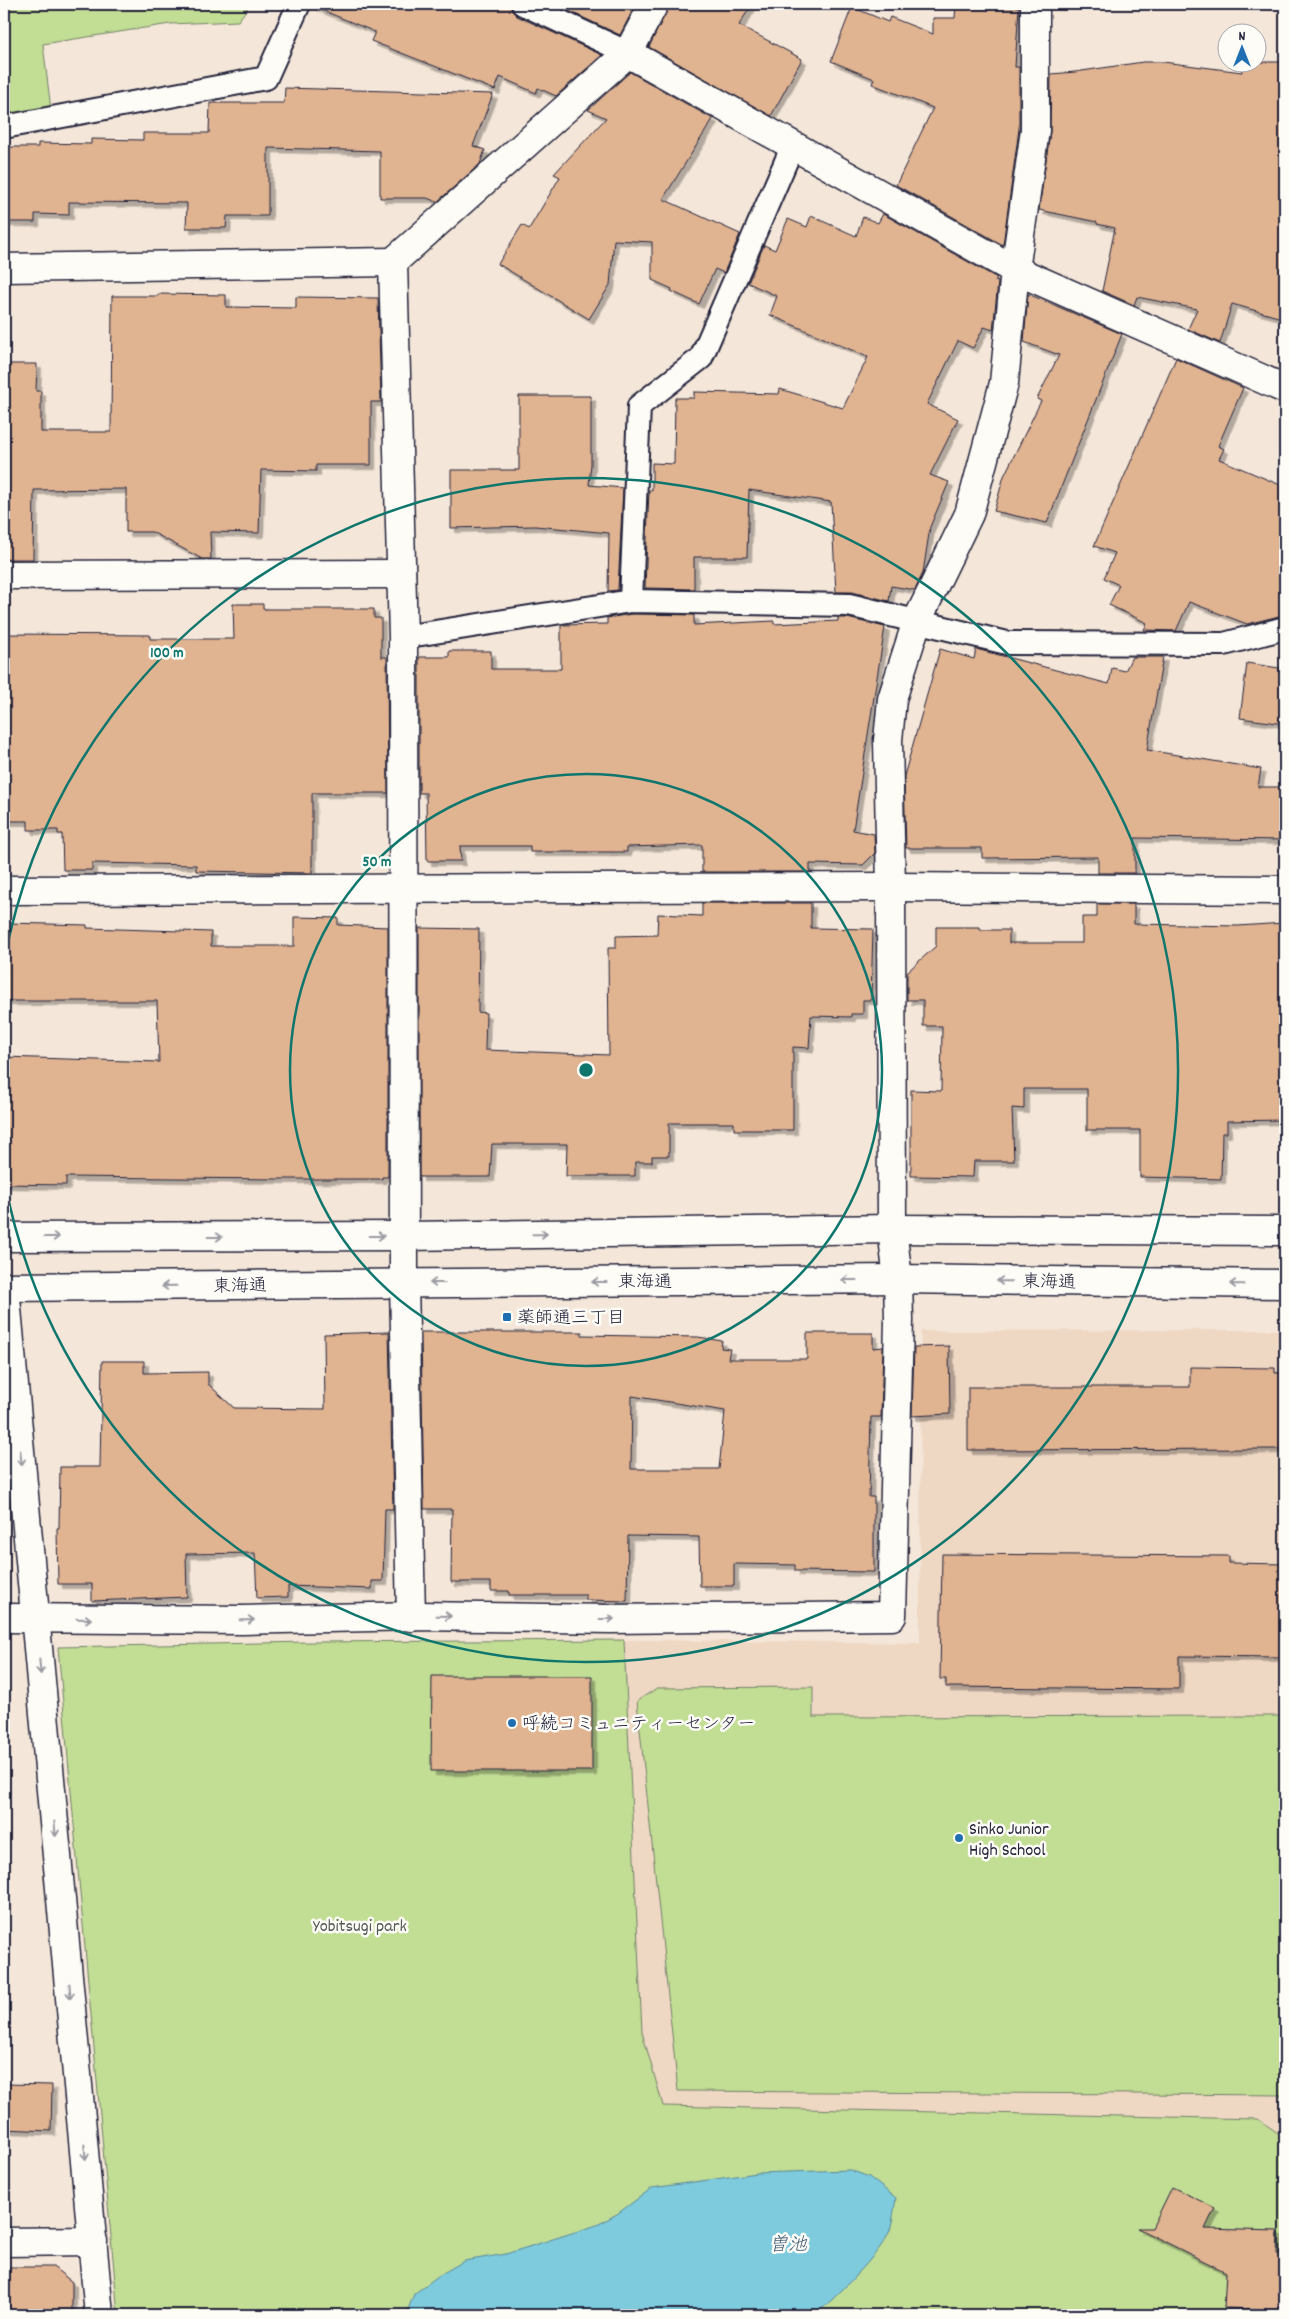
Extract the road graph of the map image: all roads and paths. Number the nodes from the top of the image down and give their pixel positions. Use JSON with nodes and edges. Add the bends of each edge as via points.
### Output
{"nodes":[{"id":1,"x":299,"y":4,"type":"edge"},
{"id":2,"x":523,"y":4,"type":"edge"},
{"id":3,"x":654,"y":4,"type":"edge"},
{"id":4,"x":1035,"y":4,"type":"edge"},
{"id":5,"x":628,"y":53,"type":"junction"},
{"id":6,"x":4,"y":127,"type":"edge"},
{"id":7,"x":793,"y":145,"type":"junction"},
{"id":8,"x":392,"y":262,"type":"junction"},
{"id":9,"x":4,"y":268,"type":"edge"},
{"id":10,"x":1015,"y":270,"type":"junction"},
{"id":11,"x":1285,"y":389,"type":"edge"},
{"id":12,"x":401,"y":574,"type":"junction"},
{"id":13,"x":4,"y":575,"type":"edge"},
{"id":14,"x":631,"y":601,"type":"junction"},
{"id":15,"x":917,"y":621,"type":"junction"},
{"id":16,"x":1285,"y":628,"type":"edge"},
{"id":17,"x":403,"y":638,"type":"junction"},
{"id":18,"x":891,"y":887,"type":"junction"},
{"id":19,"x":403,"y":888,"type":"junction"},
{"id":20,"x":4,"y":890,"type":"edge"},
{"id":21,"x":1285,"y":890,"type":"edge"},
{"id":22,"x":892,"y":1229,"type":"junction"},
{"id":23,"x":1285,"y":1231,"type":"edge"},
{"id":24,"x":405,"y":1236,"type":"junction"},
{"id":25,"x":4,"y":1237,"type":"edge"},
{"id":26,"x":898,"y":1279,"type":"junction"},
{"id":27,"x":404,"y":1283,"type":"junction"},
{"id":28,"x":1285,"y":1284,"type":"edge"},
{"id":29,"x":5,"y":1287,"type":"edge"},
{"id":30,"x":411,"y":1617,"type":"junction"},
{"id":31,"x":4,"y":1618,"type":"edge"},
{"id":32,"x":36,"y":1618,"type":"junction"},
{"id":33,"x":93,"y":2241,"type":"junction"},
{"id":34,"x":4,"y":2242,"type":"edge"},
{"id":35,"x":99,"y":2315,"type":"edge"}],
"edges":[{"from":1,"to":6,"type":"lane","via":[[266,78]]},
{"from":2,"to":5,"type":"lane"},
{"from":3,"to":5,"type":"street"},
{"from":4,"to":10,"type":"street","via":[[1035,130]]},
{"from":5,"to":7,"type":"street"},
{"from":5,"to":8,"type":"street"},
{"from":7,"to":10,"type":"street"},
{"from":7,"to":14,"type":"lane","via":[[701,358],[639,406]]},
{"from":8,"to":9,"type":"street"},
{"from":8,"to":12,"type":"street"},
{"from":10,"to":11,"type":"street"},
{"from":10,"to":15,"type":"street","via":[[1004,383],[969,514]]},
{"from":12,"to":13,"type":"street"},
{"from":12,"to":17,"type":"street"},
{"from":14,"to":15,"type":"lane","via":[[849,605]]},
{"from":14,"to":17,"type":"lane"},
{"from":15,"to":16,"type":"lane","via":[[1007,643],[1224,644]]},
{"from":15,"to":18,"type":"street","via":[[892,699],[888,740]]},
{"from":17,"to":19,"type":"street"},
{"from":18,"to":19,"type":"street"},
{"from":18,"to":21,"type":"street"},
{"from":18,"to":22,"type":"street"},
{"from":19,"to":20,"type":"street"},
{"from":19,"to":24,"type":"street"},
{"from":22,"to":23,"type":"street"},
{"from":24,"to":22,"type":"street","one_way":true},
{"from":22,"to":26,"type":"street"},
{"from":25,"to":24,"type":"street","one_way":true},
{"from":24,"to":27,"type":"street"},
{"from":26,"to":27,"type":"street","name":"東海通","one_way":true},
{"from":28,"to":26,"type":"street","name":"東海通","one_way":true},
{"from":30,"to":26,"type":"street","one_way":true,"via":[[892,1616],[900,1320]]},
{"from":27,"to":29,"type":"street","name":"東海通","one_way":true},
{"from":27,"to":30,"type":"street"},
{"from":29,"to":32,"type":"street","one_way":true},
{"from":32,"to":30,"type":"street","one_way":true,"via":[[242,1620]]},
{"from":31,"to":32,"type":"street"},
{"from":32,"to":33,"type":"street","one_way":true},
{"from":33,"to":34,"type":"street"},
{"from":33,"to":35,"type":"street"}]}
